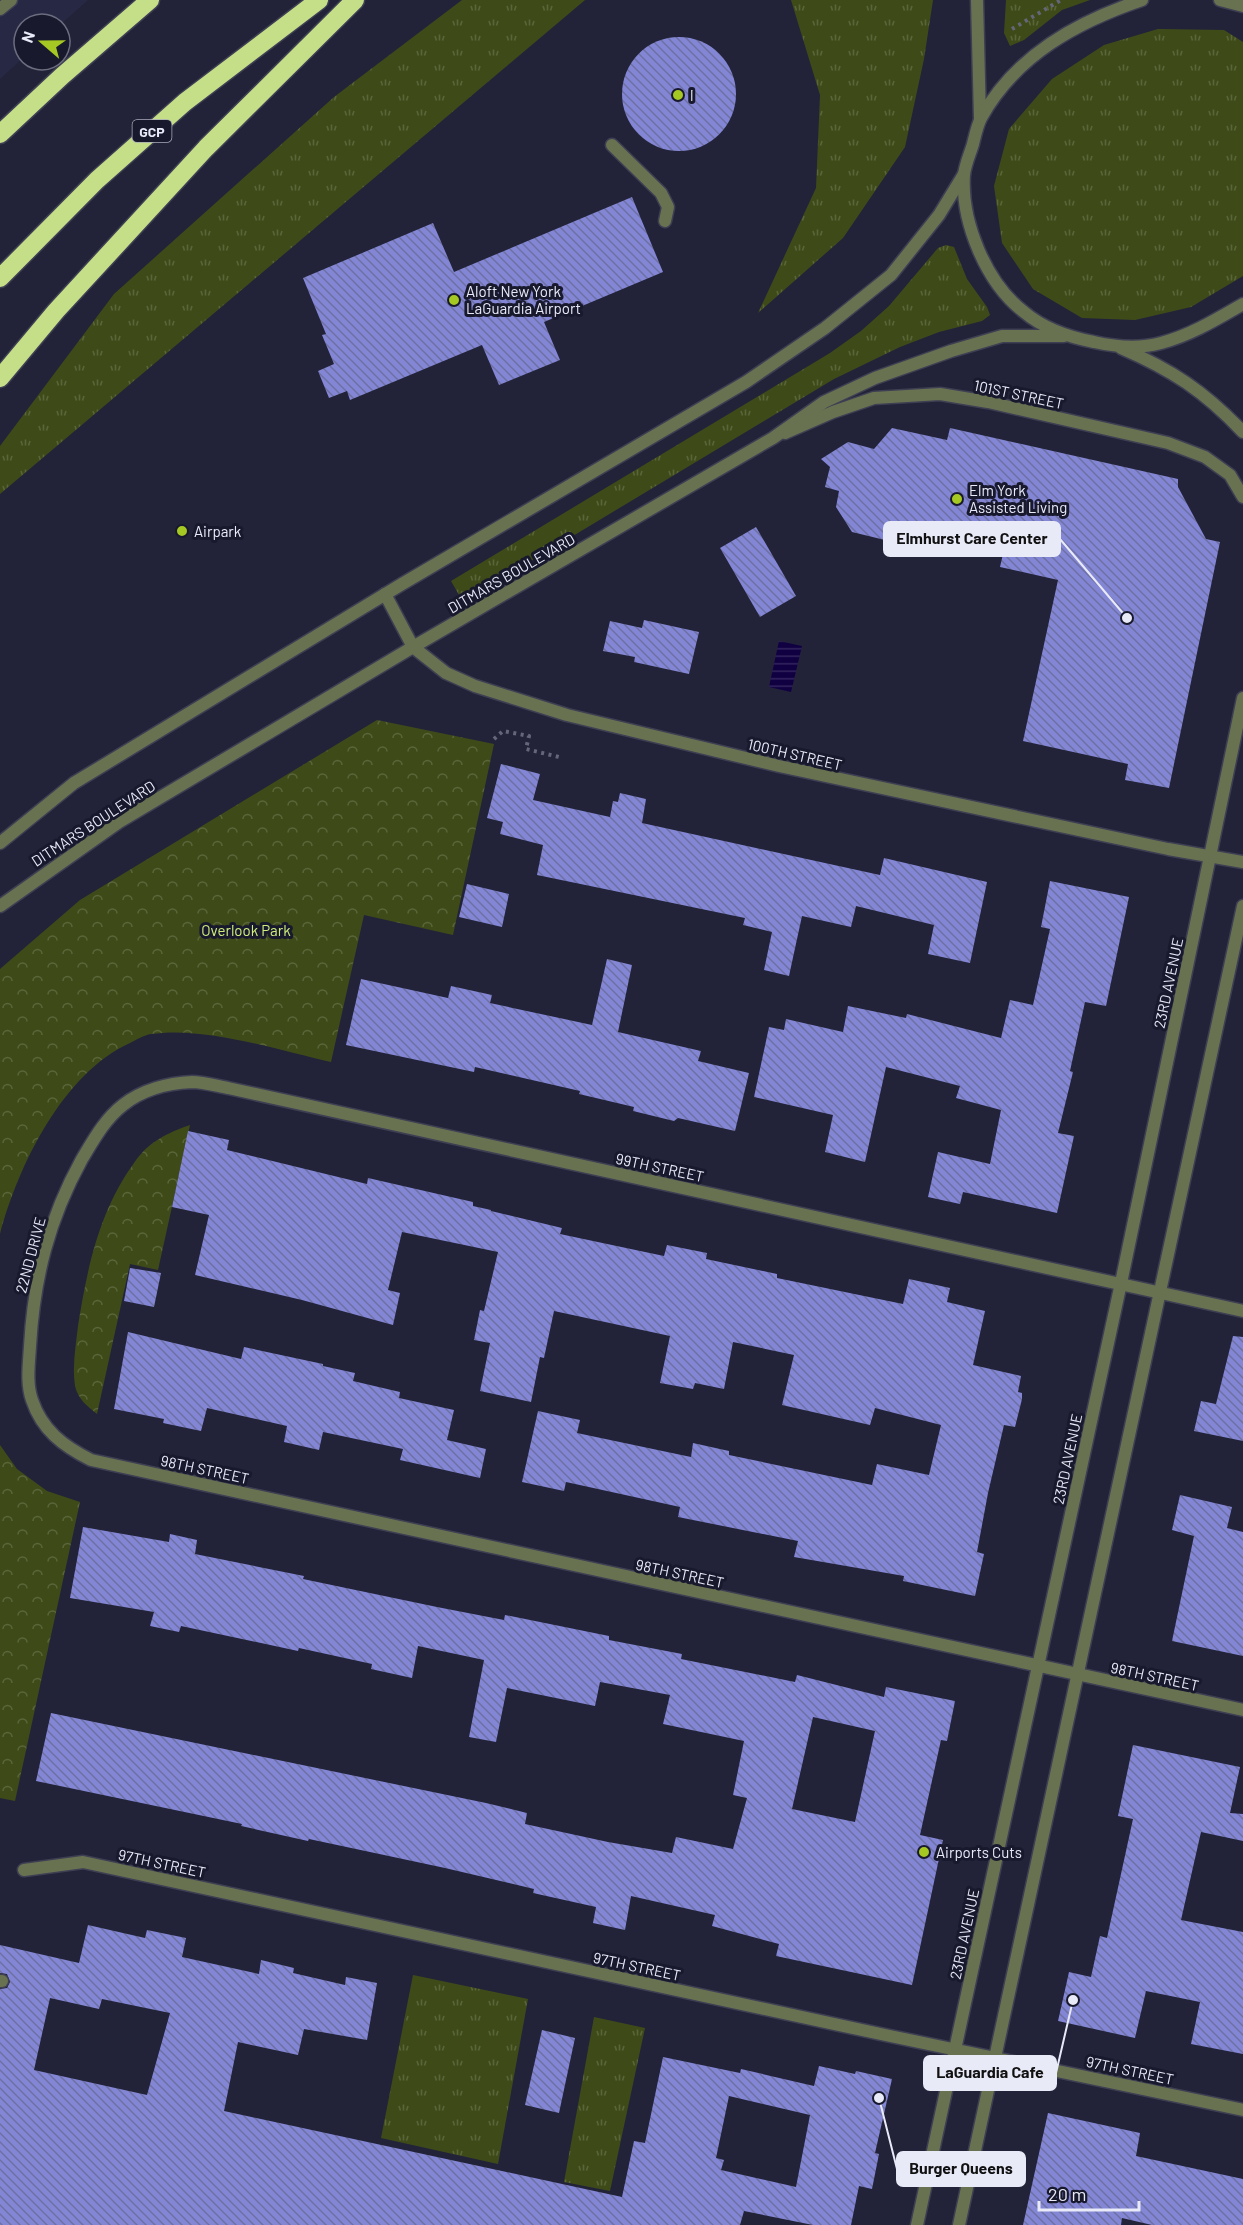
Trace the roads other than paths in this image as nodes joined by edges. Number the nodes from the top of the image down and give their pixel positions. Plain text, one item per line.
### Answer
1 (11, 0) edge
2 (150, 0) edge
3 (319, 0) edge
4 (355, 0) edge
5 (977, 0) edge
6 (1142, 0) edge
7 (1220, 0) edge
8 (1243, 6) edge
9 (0, 9) edge
10 (980, 120) junction
11 (0, 134) edge
12 (612, 145) dead end
13 (964, 174) junction
14 (665, 221) dead end
15 (0, 278) edge
16 (1243, 304) edge
17 (1064, 336) junction
18 (1121, 348) junction
19 (0, 378) edge
20 (1243, 432) edge
21 (773, 438) junction
22 (1243, 497) edge
23 (385, 594) junction
24 (413, 647) junction
25 (1243, 698) edge
26 (0, 843) edge
27 (1210, 856) junction
28 (1243, 862) edge
29 (0, 906) edge
30 (1243, 906) edge
31 (193, 1082) joint
32 (1121, 1283) junction
33 (1159, 1292) junction
34 (1243, 1311) edge
35 (111, 1464) joint
36 (1038, 1667) junction
37 (1078, 1675) junction
38 (1243, 1710) edge
39 (24, 1870) dead end
40 (954, 2049) junction
41 (994, 2057) junction
42 (1243, 2110) edge
43 (917, 2225) edge
44 (959, 2225) edge

1 - 9 street
2 - 11 highway
3 - 15 highway, GCP
4 - 19 highway
5 - 10 street
6 - 10 street
7 - 8 street
10 - 13 street
12 - 14 street
13 - 17 street
13 - 23 street
16 - 18 street
17 - 18 street
17 - 21 street, DITMARS BOULEVARD
18 - 20 street
21 - 22 street, 101ST STREET
21 - 24 street, DITMARS BOULEVARD
23 - 24 street, 100TH STREET
23 - 26 street
24 - 27 street, 100TH STREET
24 - 29 street, DITMARS BOULEVARD
25 - 27 street, 23RD AVENUE
27 - 28 street, 100TH STREET
27 - 32 street, 23RD AVENUE
30 - 33 street
31 - 32 street, 99TH STREET
31 - 35 street, 22ND DRIVE
32 - 33 street, 99TH STREET
32 - 36 street, 23RD AVENUE
33 - 34 street
33 - 37 street
35 - 36 street, 98TH STREET
36 - 37 street, 98TH STREET
36 - 40 street, 23RD AVENUE
37 - 38 street, 98TH STREET
37 - 41 street
39 - 40 street, 97TH STREET
40 - 41 street, 97TH STREET
40 - 43 street, 23RD AVENUE
41 - 42 street, 97TH STREET
41 - 44 street

